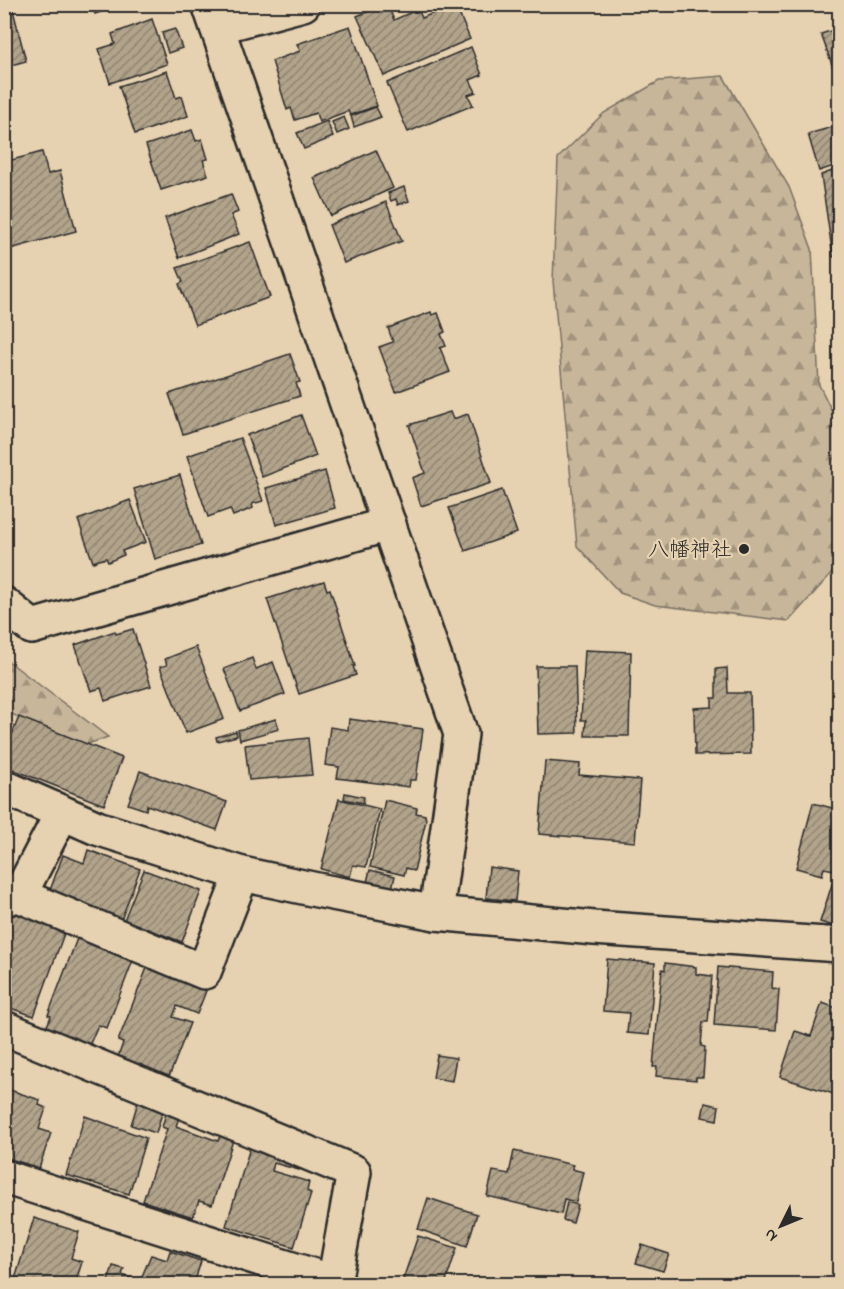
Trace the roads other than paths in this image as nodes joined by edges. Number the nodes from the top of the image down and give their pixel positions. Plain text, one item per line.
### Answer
1 (303, 4) edge
2 (213, 16) edge
3 (388, 524) junction
4 (4, 604) edge
5 (4, 787) edge
6 (62, 813) junction
7 (242, 874) junction
8 (10, 894) edge
9 (436, 913) junction
10 (840, 945) edge
11 (4, 1028) edge
12 (4, 1177) edge
13 (328, 1282) edge

1 - 2 street
2 - 3 street
3 - 4 street
3 - 9 street
5 - 6 street
6 - 7 street
6 - 8 street
7 - 8 street
7 - 9 street
9 - 10 street
11 - 13 street
12 - 13 street

